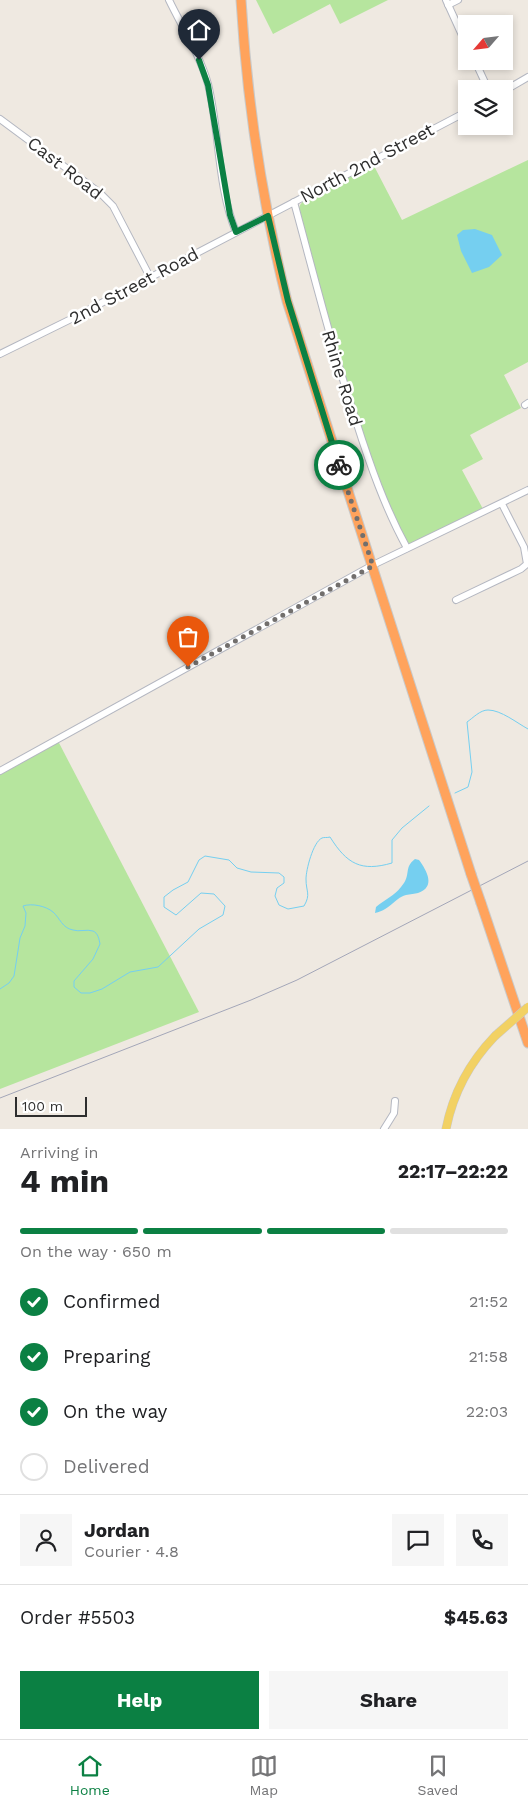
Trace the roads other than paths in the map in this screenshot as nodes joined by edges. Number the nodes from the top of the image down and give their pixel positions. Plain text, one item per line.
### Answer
1 (169, 0) edge
2 (242, 0) edge
3 (458, 0) edge
4 (447, 3) edge
5 (458, 27) edge
6 (528, 77) edge
7 (513, 86) edge
8 (458, 116) edge
9 (0, 119) edge
10 (294, 202) junction
11 (268, 216) junction
12 (236, 232) junction
13 (150, 277) junction
14 (0, 354) edge
15 (528, 490) edge
16 (502, 504) junction
17 (407, 548) junction
18 (373, 566) junction
19 (456, 600) dead end
20 (0, 770) edge
21 (528, 1007) edge
22 (528, 1043) edge
23 (462, 1082) junction
24 (395, 1101) dead end
25 (384, 1129) edge
26 (446, 1129) edge
27 (451, 1129) edge

1 - 12 street
2 - 11 highway
3 - 4 street
4 - 5 street
6 - 7 street
8 - 10 street, North 2nd Street
9 - 13 street, Cast Road
10 - 11 street, North 2nd Street
10 - 17 street, Rhine Road
11 - 12 street, 2nd Street Road
11 - 18 highway
12 - 13 street, 2nd Street Road
13 - 14 street, 2nd Street Road
15 - 16 street
16 - 17 street
16 - 19 street
17 - 18 street
18 - 20 street
18 - 22 highway, bridge
21 - 23 main road, bridge
23 - 26 main road
23 - 27 main road
24 - 25 street

